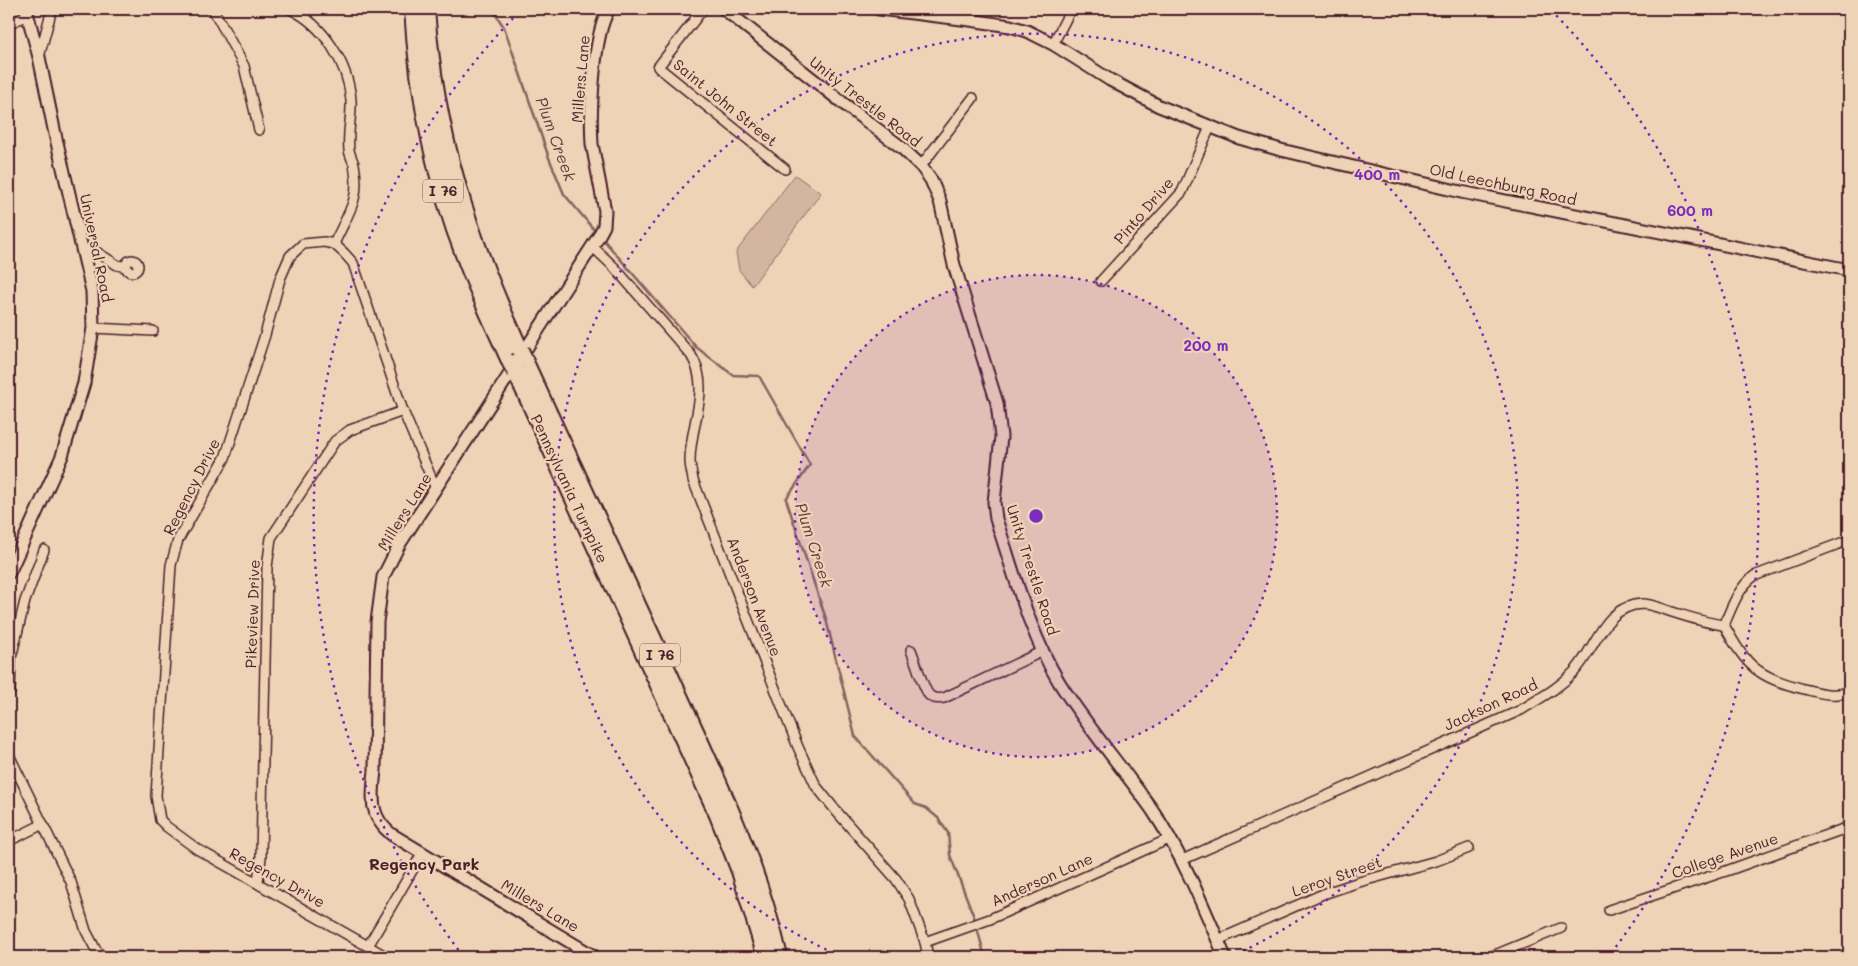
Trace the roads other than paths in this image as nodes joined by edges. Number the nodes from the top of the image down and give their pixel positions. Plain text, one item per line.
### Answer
1 (52, 9) edge
2 (212, 9) edge
3 (290, 9) edge
4 (413, 9) edge
5 (426, 9) edge
6 (609, 9) edge
7 (703, 9) edge
8 (724, 9) edge
9 (879, 9) edge
10 (1071, 9) edge
11 (27, 12) edge
12 (9, 23) edge
13 (1054, 44) junction
14 (39, 57) junction
15 (973, 98) dead end
16 (1210, 127) junction
17 (259, 130) dead end
18 (921, 166) junction
19 (785, 169) dead end
20 (597, 238) junction
21 (334, 244) junction
22 (82, 248) junction
23 (126, 267) dead end
24 (1849, 270) edge
25 (1101, 280) dead end
26 (93, 328) junction
27 (153, 331) dead end
28 (518, 362) junction
29 (403, 411) junction
30 (436, 489) junction
31 (1849, 540) edge
32 (44, 550) dead end
33 (9, 573) edge
34 (1724, 625) junction
35 (911, 650) dead end
36 (1044, 651) junction
37 (1849, 692) edge
38 (9, 694) edge
39 (9, 755) edge
40 (43, 824) junction
41 (1849, 827) edge
42 (1169, 839) junction
43 (9, 841) edge
44 (1468, 848) dead end
45 (424, 852) junction
46 (1182, 860) junction
47 (258, 882) junction
48 (1609, 910) dead end
49 (1561, 928) dead end
50 (1218, 940) junction
51 (924, 942) junction
52 (368, 946) junction
53 (102, 957) edge
54 (387, 957) edge
55 (595, 957) edge
56 (766, 957) edge
57 (779, 957) edge
58 (928, 957) edge
59 (1225, 957) edge
60 (1490, 957) edge

1 - 14 street
2 - 17 street
3 - 21 street
4 - 28 highway, Pennsylvania Turnpike / I 76
5 - 28 highway, Pennsylvania Turnpike / I 76
6 - 20 street, Millers Lane
7 - 19 street, Saint John Street
8 - 18 street, Unity Trestle Road
9 - 13 street, Old Leechburg Road
10 - 13 street
11 - 12 street
11 - 14 street, Universal Road
13 - 16 street, Old Leechburg Road
14 - 22 street, Universal Road
15 - 18 street
16 - 24 street, Old Leechburg Road
16 - 25 street, Pinto Drive
18 - 36 street, Unity Trestle Road
20 - 30 street, Millers Lane
20 - 51 street, Anderson Avenue
21 - 29 street
21 - 47 street, Regency Drive
22 - 23 street
22 - 26 street, Universal Road
26 - 27 street
26 - 33 street, Universal Road
28 - 56 highway, Pennsylvania Turnpike / I 76
28 - 57 highway, Pennsylvania Turnpike / I 76
29 - 30 street
29 - 47 street, Pikeview Drive
30 - 45 street, Millers Lane
31 - 34 street
32 - 38 street
34 - 37 street
34 - 46 street, Jackson Road
35 - 36 street
36 - 42 street, Unity Trestle Road
39 - 40 street
40 - 43 street
40 - 53 street
41 - 48 street, College Avenue
42 - 46 street, Unity Trestle Road
42 - 51 street, Anderson Lane
44 - 50 street, Leroy Street
45 - 52 street
45 - 55 street, Millers Lane
46 - 50 street, Unity Trestle Road
47 - 52 street, Regency Drive
49 - 60 street
50 - 59 street, Unity Trestle Road
51 - 58 street, Anderson Avenue
52 - 54 street, Regency Drive

